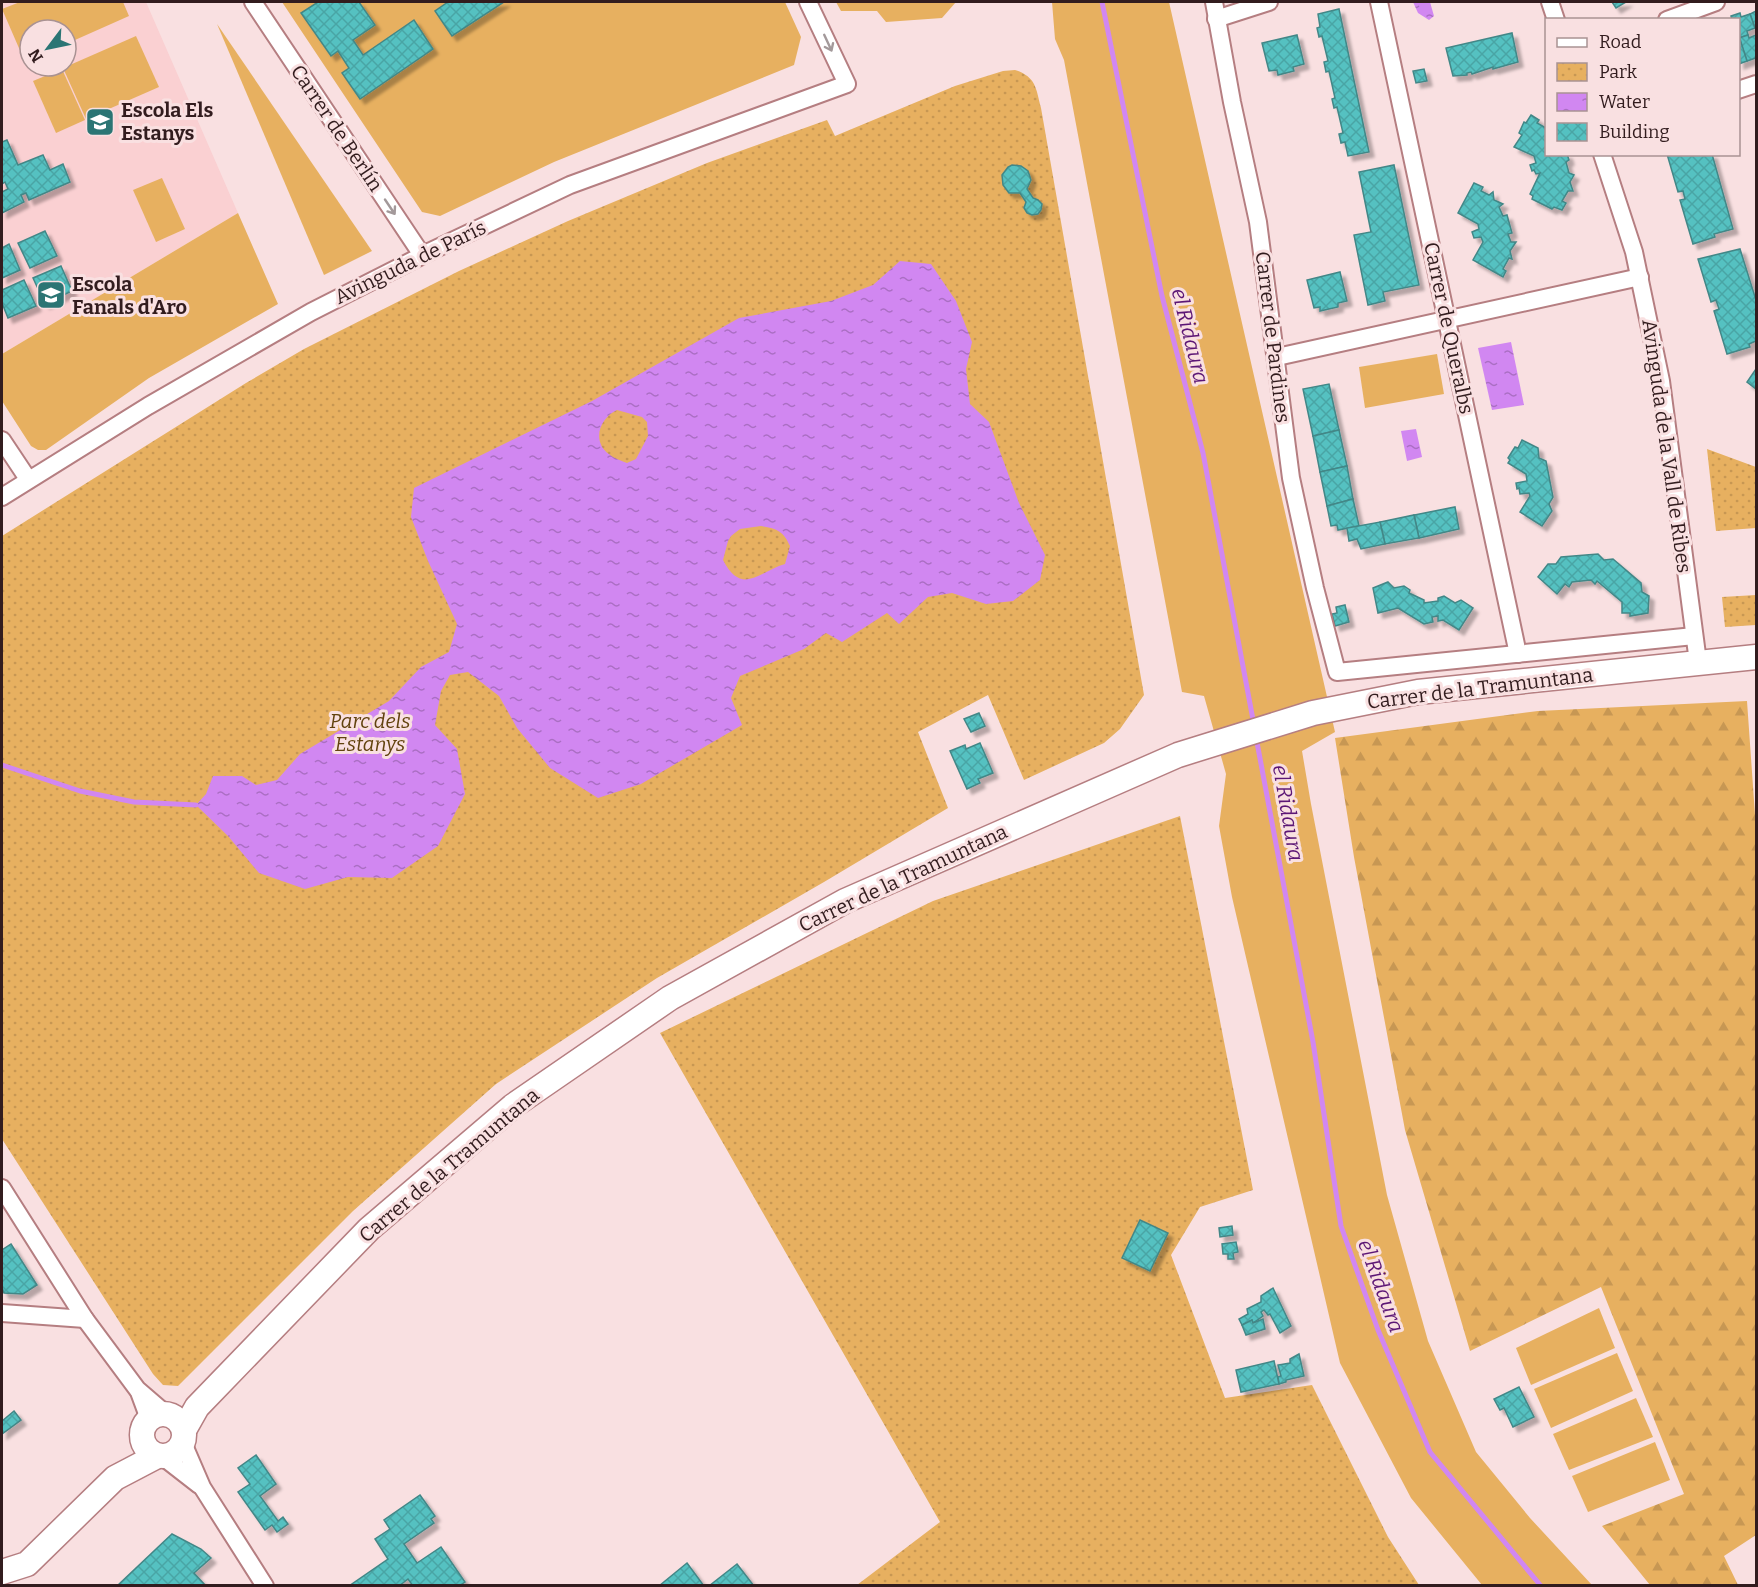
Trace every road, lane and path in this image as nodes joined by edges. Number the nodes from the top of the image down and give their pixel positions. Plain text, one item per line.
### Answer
1 (253, 2) edge
2 (808, 2) edge
3 (1214, 2) edge
4 (1269, 2) edge
5 (1379, 2) edge
6 (1550, 2) edge
7 (1716, 2) edge
8 (1555, 18) edge
9 (1672, 18) edge
10 (1216, 20) junction
11 (1756, 84) edge
12 (1740, 89) edge
13 (1603, 156) edge
14 (422, 255) junction
15 (1640, 277) junction
16 (1447, 320) junction
17 (1277, 357) junction
18 (2, 440) edge
19 (28, 479) junction
20 (2, 497) edge
21 (1694, 636) junction
22 (1518, 654) junction
23 (1756, 657) edge
24 (1698, 662) junction
25 (2, 1188) edge
26 (2, 1313) edge
27 (85, 1318) junction
28 (166, 1427) junction
29 (160, 1456) junction
30 (115, 1478) junction
31 (202, 1487) junction
32 (2, 1572) edge
33 (25, 1575) edge
34 (265, 1586) edge

1 -> 14 street, Carrer de Berlín
2 -> 14 street, Avinguda de París
3 - 10 street, Carrer de Pardines
4 - 10 street
5 - 16 street, Carrer de Queralbs
6 - 8 street
7 - 9 street
10 - 17 street, Carrer de Pardines
11 - 12 street
13 - 15 street, Avinguda de la Vall de Ribes
14 - 19 street, Avinguda de París
15 - 16 street
15 - 21 street, Avinguda de la Vall de Ribes
16 - 17 street
16 - 22 street, Carrer de Queralbs
17 - 22 street, Carrer de Pardines
18 - 19 street
19 - 20 street, Avinguda de París
21 - 22 street
21 - 24 street, Avinguda de la Vall de Ribes
23 - 24 main road, Carrer de la Tramuntana
24 - 28 main road, Carrer de la Tramuntana
25 - 27 street
26 - 27 street
27 - 28 street
28 - 29 main road, Carrer de la Tramuntana
28 - 30 main road
28 - 31 street
29 - 30 main road, Carrer de la Tramuntana
29 - 31 street
30 - 33 main road, Carrer de la Tramuntana
31 - 34 street
32 - 33 main road

